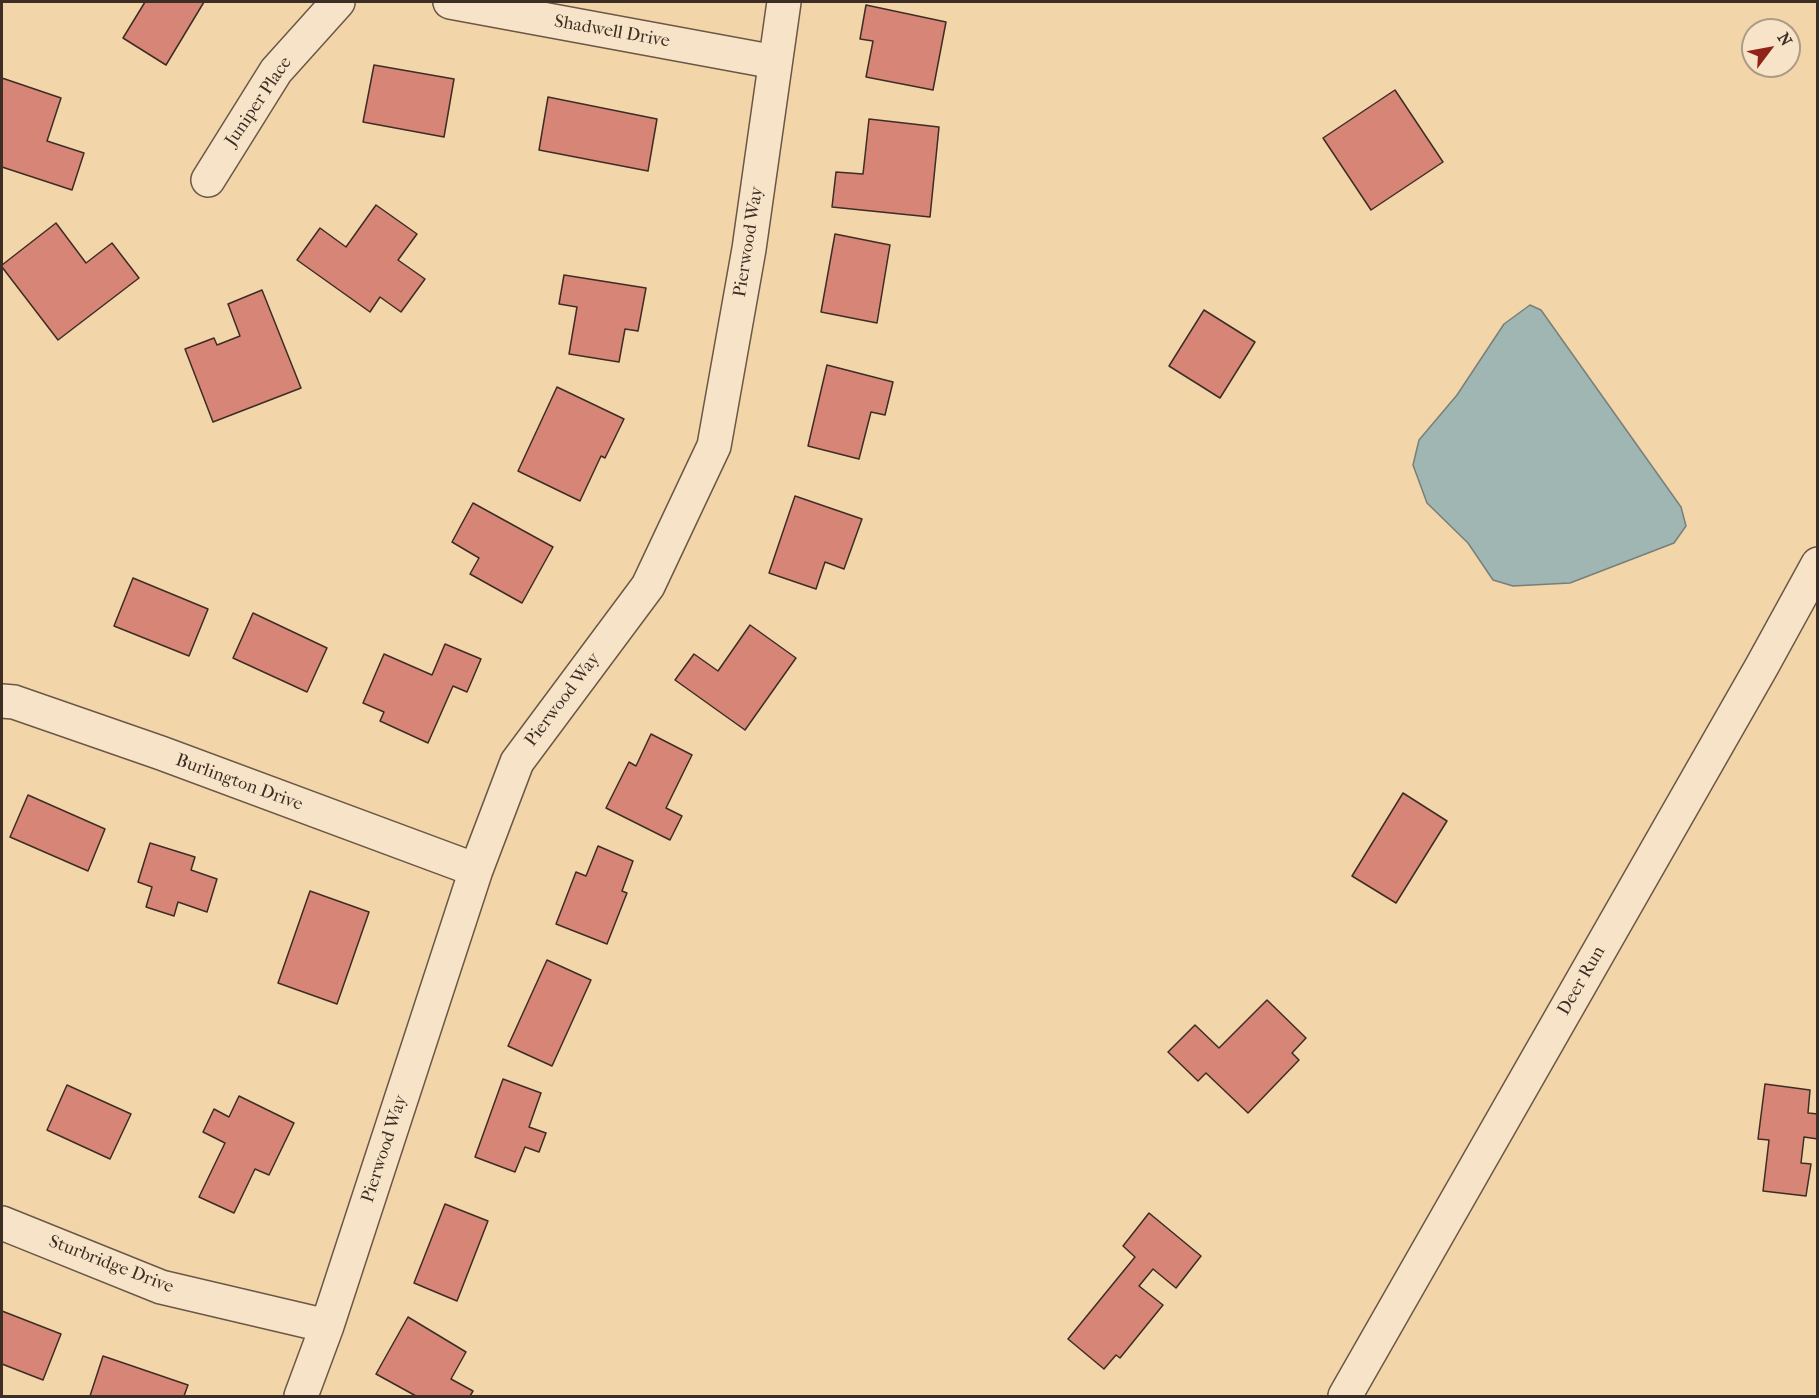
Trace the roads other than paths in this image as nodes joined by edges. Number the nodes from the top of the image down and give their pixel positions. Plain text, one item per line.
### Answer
1 (338, 2) edge
2 (450, 2) edge
3 (784, 2) edge
4 (775, 62) junction
5 (208, 180) dead end
6 (1818, 564) edge
7 (2, 701) edge
8 (476, 870) junction
9 (2, 1223) edge
10 (327, 1326) junction
11 (301, 1396) edge
12 (1345, 1396) edge

1 - 5 street, Juniper Place
2 - 4 street, Shadwell Drive
3 - 4 street, Pierwood Way
4 - 8 street, Pierwood Way
6 - 12 street, Deer Run
7 - 8 street, Burlington Drive
8 - 10 street, Pierwood Way
9 - 10 street, Sturbridge Drive
10 - 11 street, Pierwood Way

